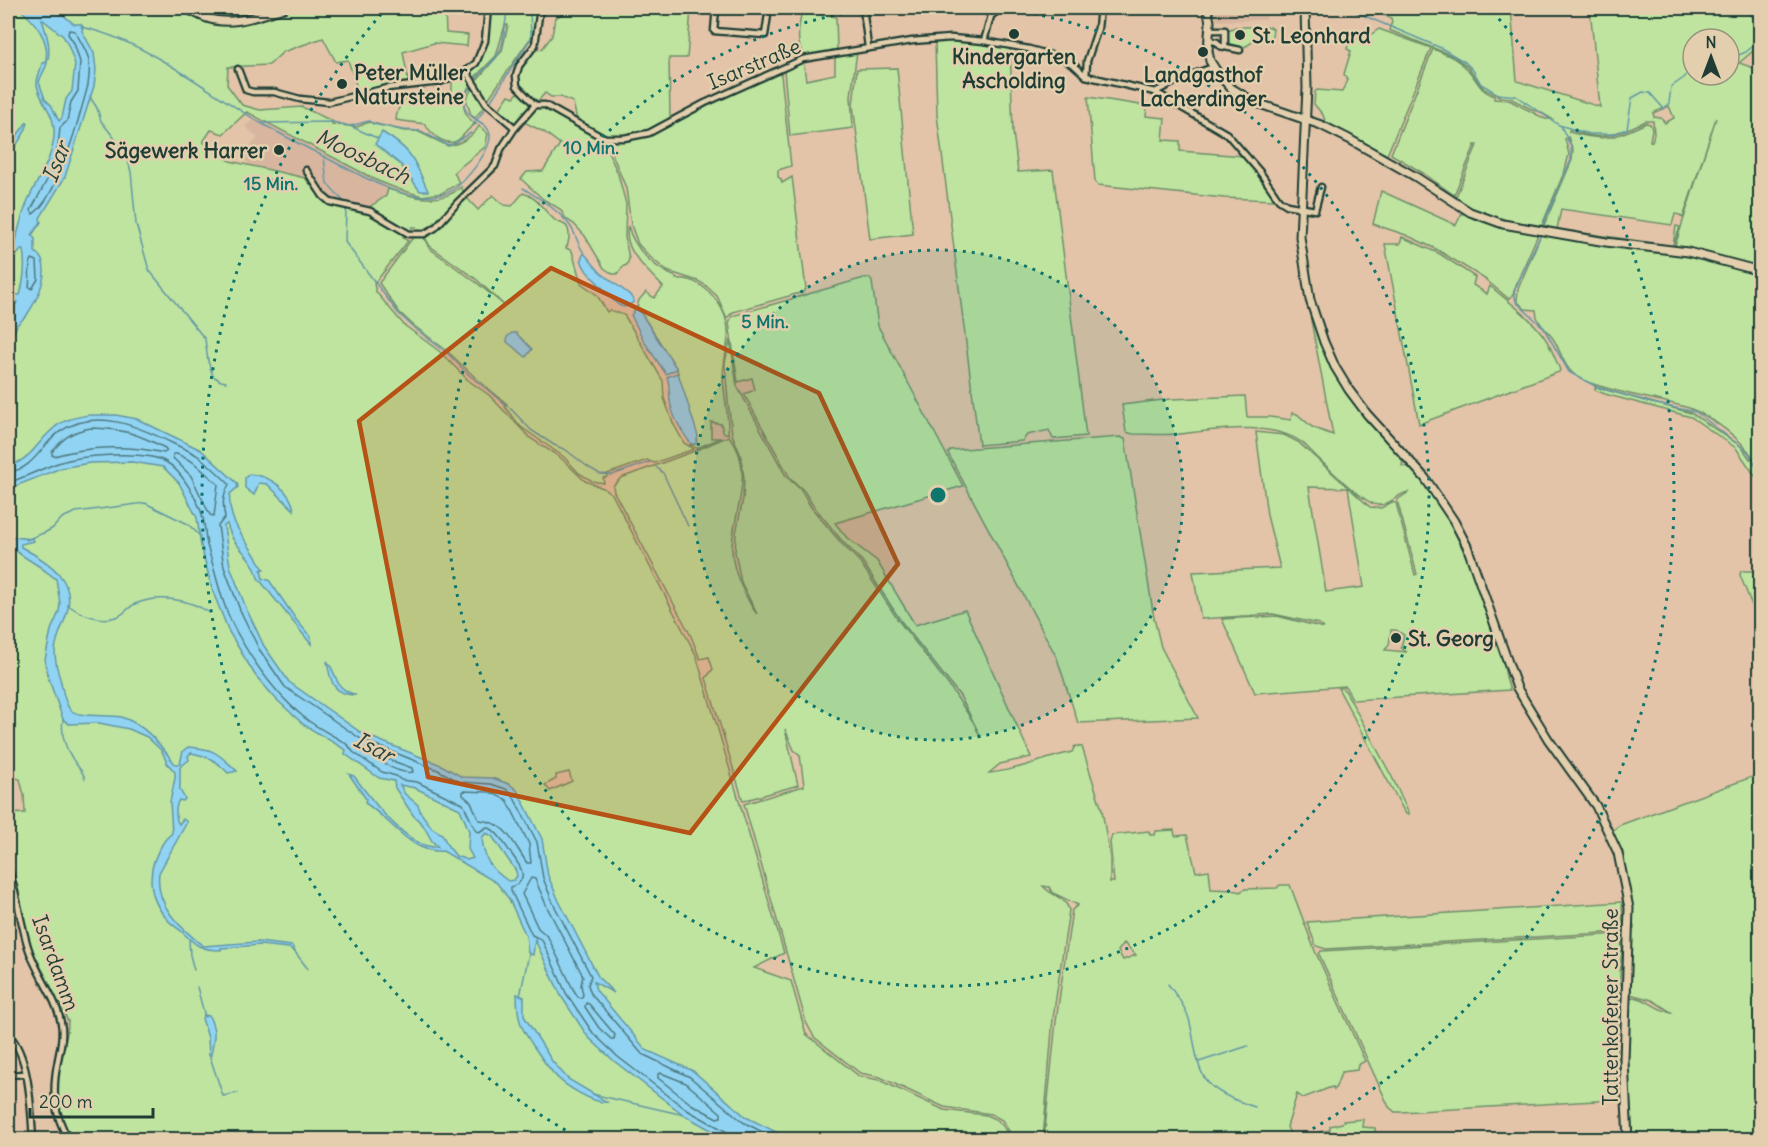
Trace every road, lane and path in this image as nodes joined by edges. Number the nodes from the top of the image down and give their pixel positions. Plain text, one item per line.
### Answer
1 (185, 8) edge
2 (284, 8) edge
3 (488, 8) edge
4 (540, 8) edge
5 (716, 8) edge
6 (769, 8) edge
7 (863, 8) edge
8 (1100, 8) edge
9 (1207, 8) edge
10 (1305, 8) edge
11 (991, 15) dead end
12 (1210, 30) junction
13 (1209, 40) junction
14 (984, 41) junction
15 (1225, 46) junction
16 (867, 47) junction
17 (1240, 50) dead end
18 (1087, 60) junction
19 (1076, 66) junction
20 (1213, 66) junction
21 (238, 69) dead end
22 (466, 71) junction
23 (1086, 76) junction
24 (1155, 93) junction
25 (535, 105) junction
26 (1306, 120) junction
27 (515, 128) junction
28 (306, 170) dead end
29 (1321, 187) dead end
30 (1301, 207) junction
31 (1761, 271) edge
32 (8, 867) edge
33 (8, 1002) edge
34 (8, 1035) edge
35 (25, 1074) junction
36 (8, 1075) edge
37 (33, 1140) edge
38 (69, 1140) edge
39 (1628, 1140) edge

1 - 2 main road
3 - 22 street
4 - 25 street
5 - 6 street
7 - 16 street
8 - 18 street
9 - 12 main road
10 - 26 main road, Tattenkofener Straße
11 - 14 street
12 - 13 main road
12 - 15 street
13 - 15 street
13 - 20 main road
14 - 16 street, Isarstraße
14 - 19 street, Isarstraße
15 - 17 street
16 - 25 street, Isarstraße
18 - 19 street
18 - 23 street
19 - 23 street, Isarstraße
20 - 24 street
20 - 26 main road
21 - 22 street
22 - 27 street
23 - 24 street
24 - 30 street
25 - 27 street
26 - 30 main road, Tattenkofener Straße
26 - 31 main road
27 - 28 street
29 - 30 street
30 - 39 main road, Tattenkofener Straße
32 - 38 street, Isardamm
33 - 34 street
34 - 35 street
35 - 36 street
35 - 37 street

